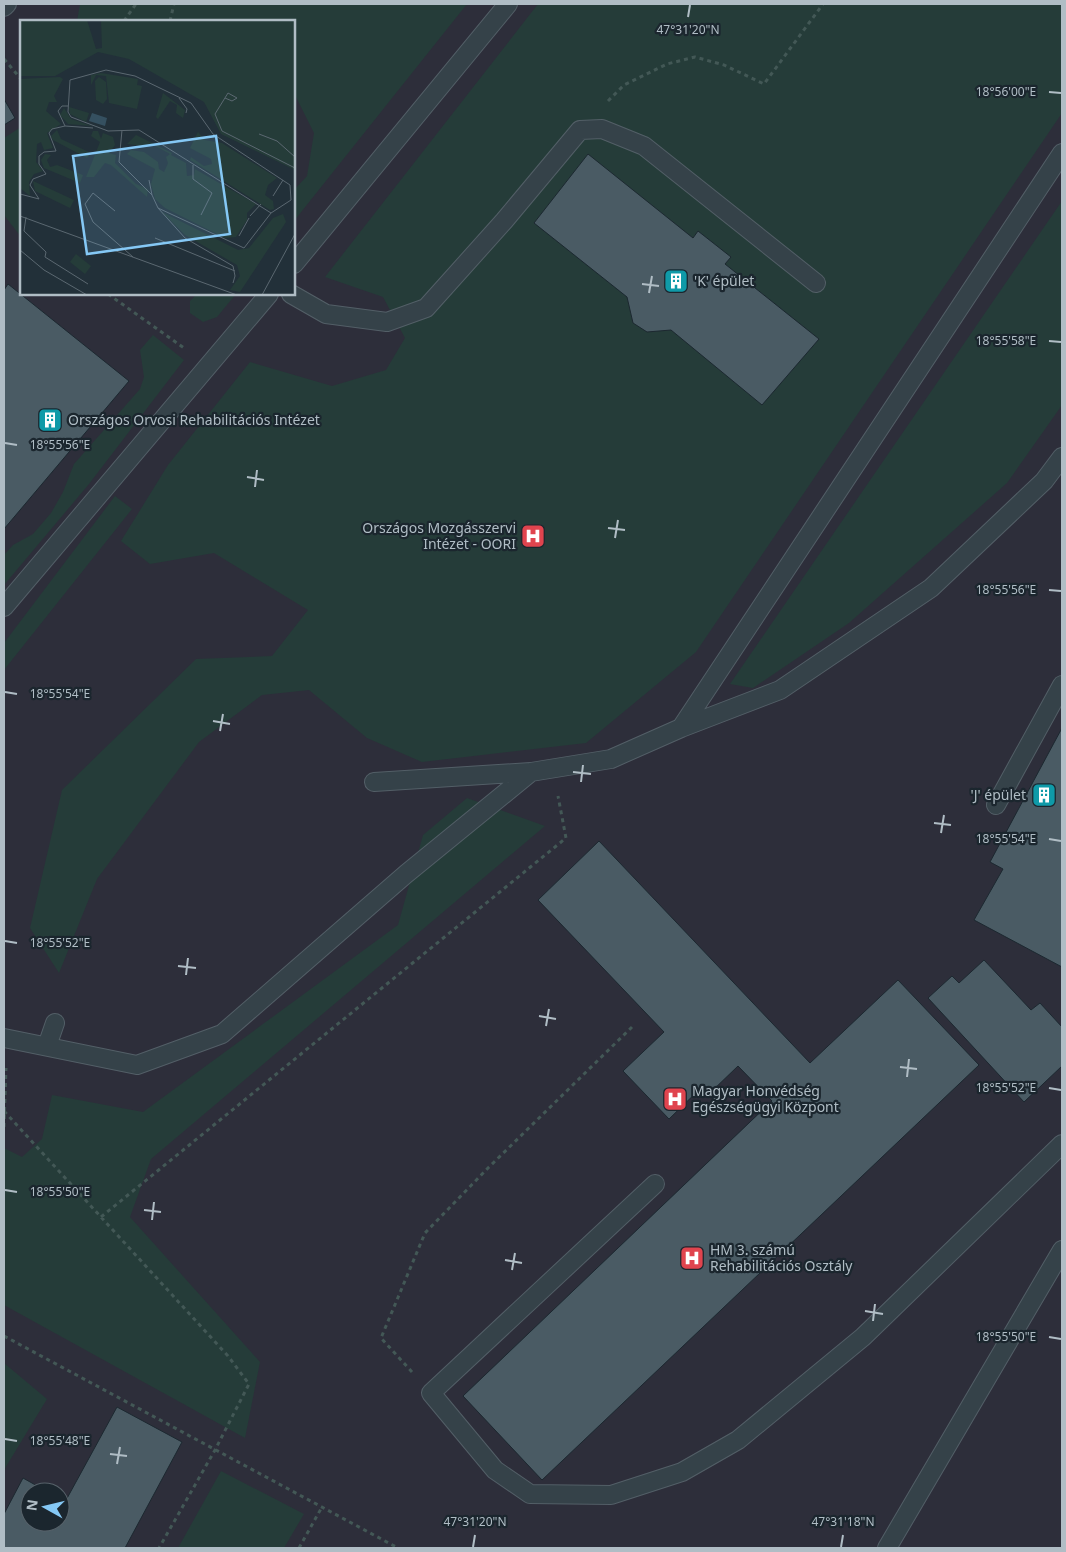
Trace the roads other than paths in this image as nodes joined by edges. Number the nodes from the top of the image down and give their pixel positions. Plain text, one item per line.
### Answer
1 (7, 4) edge
2 (508, 4) edge
3 (4, 7) edge
4 (1062, 153) edge
5 (295, 263) edge
6 (816, 283) dead end
7 (268, 295) edge
8 (293, 295) edge
9 (1062, 457) edge
10 (4, 607) edge
11 (1062, 685) edge
12 (681, 728) junction
13 (531, 772) junction
14 (374, 782) dead end
15 (996, 805) dead end
16 (55, 1023) dead end
17 (6, 1038) edge
18 (48, 1046) junction
19 (1062, 1144) edge
20 (656, 1184) dead end
21 (1062, 1250) edge
22 (887, 1548) edge

1 - 3 lane
2 - 5 lane
4 - 12 lane
6 - 8 lane
7 - 10 lane
9 - 12 lane
11 - 15 lane
12 - 13 lane
13 - 14 lane
13 - 18 lane
16 - 18 lane
17 - 18 lane
19 - 20 lane
21 - 22 lane

